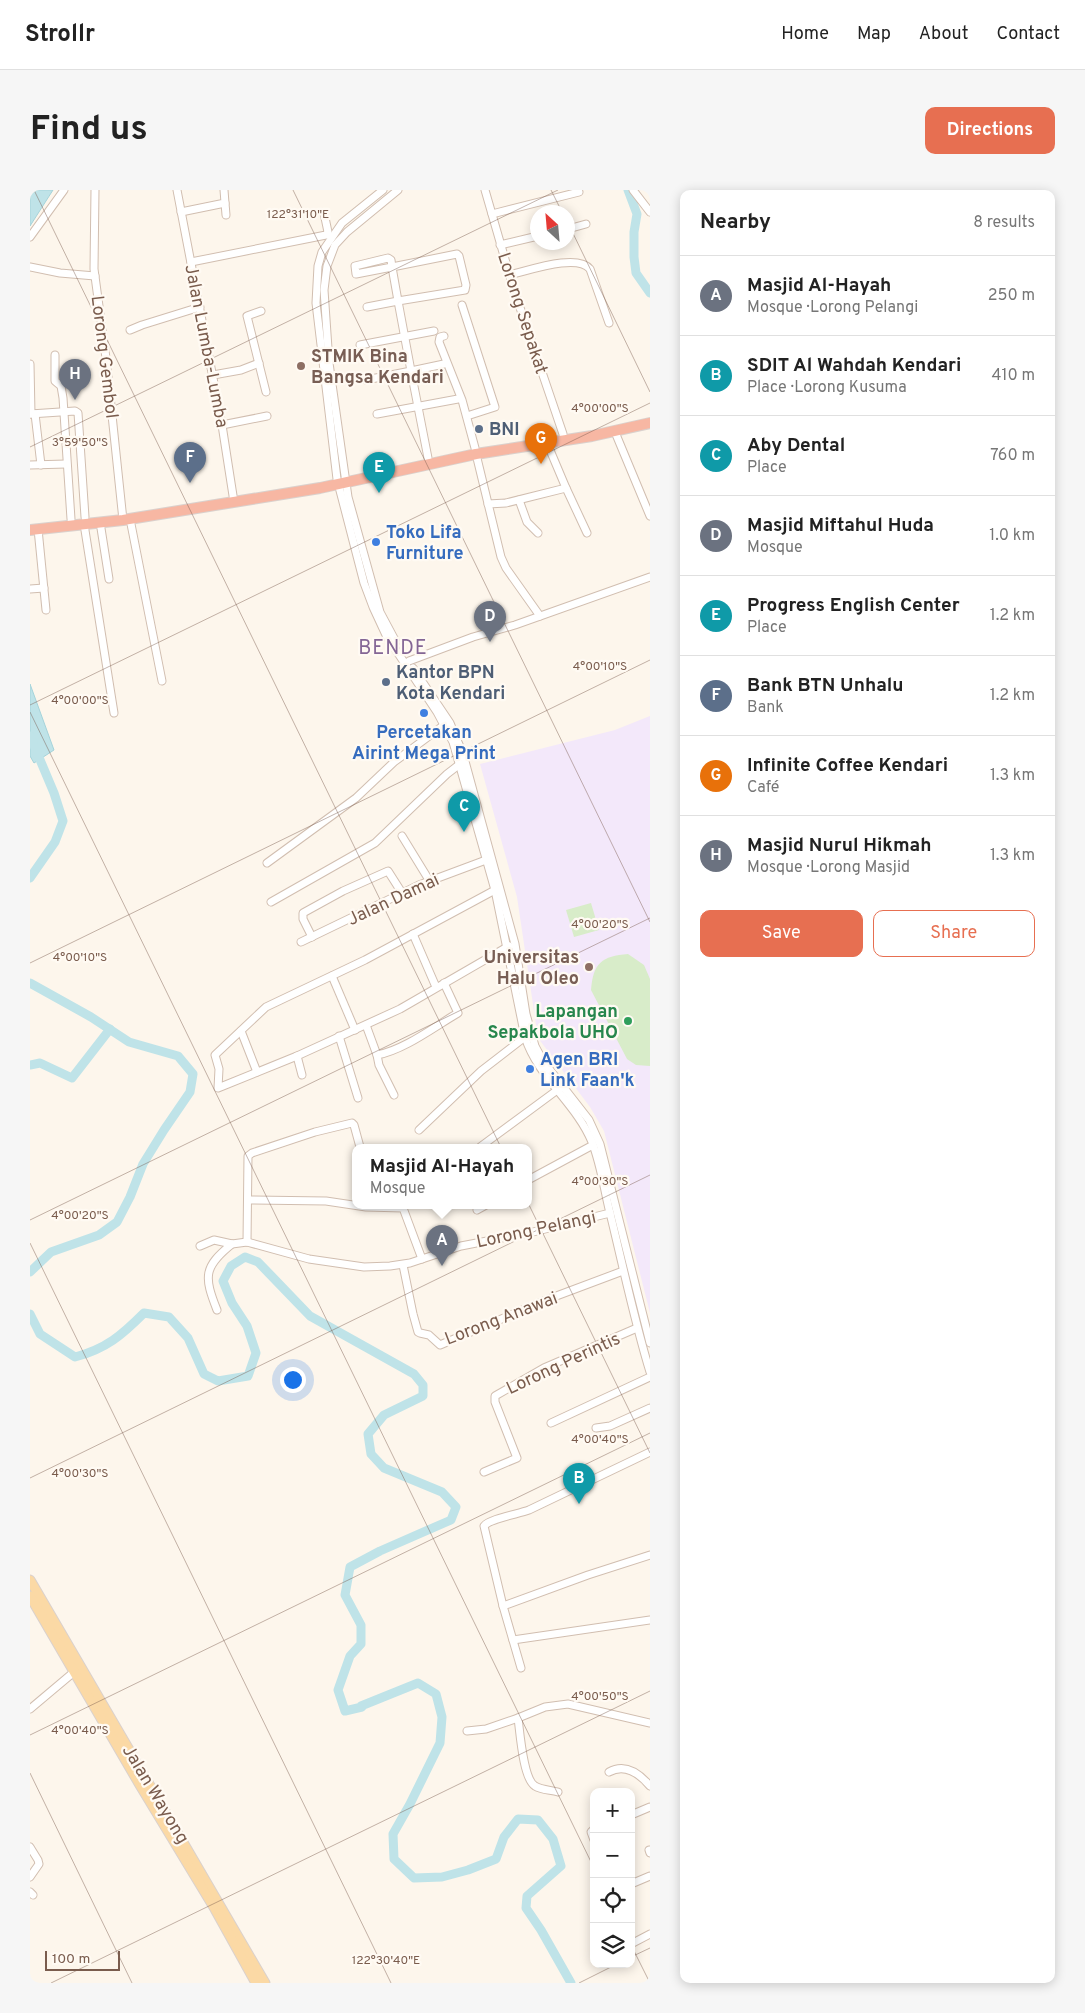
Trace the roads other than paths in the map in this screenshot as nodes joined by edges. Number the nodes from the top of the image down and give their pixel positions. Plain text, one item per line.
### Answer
1 (64, 190) edge
2 (95, 190) edge
3 (177, 190) edge
4 (224, 190) edge
5 (383, 190) edge
6 (398, 190) edge
7 (485, 190) edge
8 (633, 190) edge
9 (579, 192) dead end
10 (225, 203) junction
11 (181, 212) junction
12 (324, 212) dead end
13 (650, 212) edge
14 (492, 214) junction
15 (226, 215) dead end
16 (586, 224) dead end
17 (575, 226) edge
18 (30, 237) edge
19 (530, 238) edge
20 (500, 245) junction
21 (191, 262) junction
22 (30, 267) edge
23 (392, 267) junction
24 (509, 275) junction
25 (95, 276) junction
26 (398, 301) junction
27 (462, 305) dead end
28 (200, 307) junction
29 (367, 307) dead end
30 (261, 311) dead end
31 (609, 322) dead end
32 (130, 330) dead end
33 (434, 331) dead end
34 (404, 336) junction
35 (444, 336) dead end
36 (360, 344) dead end
37 (55, 355) dead end
38 (259, 363) junction
39 (30, 364) edge
40 (444, 364) dead end
41 (411, 371) junction
42 (213, 376) junction
43 (366, 380) dead end
44 (266, 392) dead end
45 (458, 399) dead end
46 (418, 406) junction
47 (64, 412) junction
48 (32, 414) edge
49 (377, 414) dead end
50 (267, 416) dead end
51 (467, 416) junction
52 (650, 416) edge
53 (650, 423) edge
54 (222, 425) junction
55 (615, 432) junction
56 (592, 433) junction
57 (563, 434) junction
58 (547, 443) junction
59 (470, 452) junction
60 (428, 458) junction
61 (66, 464) junction
62 (30, 465) edge
63 (41, 465) junction
64 (341, 481) junction
65 (566, 488) junction
66 (233, 499) junction
67 (520, 500) junction
68 (488, 504) junction
69 (650, 516) edge
70 (125, 517) junction
71 (70, 519) junction
72 (85, 521) junction
73 (100, 522) junction
74 (33, 528) edge
75 (538, 533) dead end
76 (587, 534) dead end
77 (650, 577) edge
78 (109, 579) dead end
79 (44, 588) junction
80 (30, 589) edge
81 (372, 594) junction
82 (46, 610) dead end
83 (540, 616) junction
84 (408, 661) junction
85 (162, 681) dead end
86 (114, 713) dead end
87 (444, 725) junction
88 (460, 764) junction
89 (471, 793) junction
90 (402, 836) dead end
91 (486, 860) junction
92 (267, 863) dead end
93 (429, 880) junction
94 (495, 890) junction
95 (402, 893) junction
96 (270, 902) dead end
97 (413, 934) junction
98 (312, 937) junction
99 (301, 942) dead end
100 (514, 942) junction
101 (507, 946) junction
102 (332, 976) junction
103 (444, 983) junction
104 (436, 988) junction
105 (366, 1025) junction
106 (355, 1030) junction
107 (241, 1032) junction
108 (339, 1036) junction
109 (525, 1037) junction
110 (377, 1055) junction
111 (297, 1056) junction
112 (257, 1072) junction
113 (302, 1074) dead end
114 (560, 1087) junction
115 (394, 1095) dead end
116 (358, 1098) dead end
117 (419, 1130) dead end
118 (359, 1144) edge
119 (484, 1144) edge
120 (593, 1145) junction
121 (532, 1178) edge
122 (611, 1198) junction
123 (249, 1200) junction
124 (352, 1204) edge
125 (403, 1209) edge
126 (610, 1213) junction
127 (247, 1242) junction
128 (232, 1244) junction
129 (200, 1246) dead end
130 (422, 1259) junction
131 (403, 1265) junction
132 (623, 1271) junction
133 (641, 1307) junction
134 (633, 1309) junction
135 (218, 1310) dead end
136 (637, 1328) junction
137 (650, 1343) edge
138 (650, 1372) edge
139 (650, 1377) edge
140 (650, 1408) edge
141 (551, 1423) dead end
142 (596, 1428) dead end
143 (650, 1452) edge
144 (484, 1472) dead end
145 (650, 1555) edge
146 (30, 1580) edge
147 (30, 1596) edge
148 (503, 1606) junction
149 (650, 1620) edge
150 (513, 1640) junction
151 (521, 1668) dead end
152 (74, 1672) junction
153 (30, 1709) edge
154 (518, 1718) junction
155 (650, 1723) edge
156 (466, 1731) dead end
157 (609, 1772) dead end
158 (650, 1786) edge
159 (558, 1792) dead end
160 (650, 1807) edge
161 (635, 1813) edge
162 (30, 1847) edge
163 (650, 1876) edge
164 (30, 1877) edge
165 (635, 1881) edge
166 (650, 1934) edge
167 (635, 1942) edge
168 (256, 1983) edge
169 (265, 1983) edge

1 - 18 street
2 - 25 street, Lorong Gembol
3 - 11 street, Jalan Lumba-Lumba
4 - 10 street
5 - 64 street
6 - 64 street
7 - 14 street, Lorong Sepakat
8 - 13 street
9 - 14 street
10 - 11 street
10 - 15 street
11 - 21 street, Jalan Lumba-Lumba
12 - 21 street
14 - 20 street, Lorong Sepakat
16 - 17 street
19 - 20 street
20 - 24 street, Lorong Sepakat
21 - 28 street, Jalan Lumba-Lumba
22 - 25 street
23 - 23 street
23 - 26 street
23 - 26 street
24 - 31 street
24 - 57 street, Lorong Sepakat
25 - 70 street, Lorong Gembol
26 - 29 street
26 - 34 street
27 - 51 street
28 - 32 street
28 - 42 street, Jalan Lumba-Lumba
30 - 38 street
33 - 34 street
34 - 36 street
34 - 41 street
35 - 51 street
37 - 47 street
38 - 42 street
38 - 44 street
39 - 48 street
40 - 41 street
41 - 43 street
41 - 46 street
42 - 54 street, Jalan Lumba-Lumba
45 - 46 street
46 - 49 street
46 - 60 street
47 - 48 street
47 - 61 street
47 - 72 street
48 - 63 street
50 - 54 street
51 - 59 street
52 - 56 highway
53 - 55 highway
54 - 66 street, Jalan Lumba-Lumba
55 - 56 highway
55 - 69 street
56 - 57 highway
56 - 58 highway
57 - 59 highway
58 - 59 highway
58 - 65 street
59 - 60 highway
59 - 64 highway
59 - 68 street
60 - 64 highway
61 - 63 street
61 - 71 street
62 - 63 street
64 - 66 highway
64 - 81 street
65 - 67 street
65 - 76 street
66 - 70 highway
67 - 68 street
67 - 75 street
68 - 83 street
70 - 72 highway
70 - 73 highway
70 - 85 street, Lorong Gembol
71 - 72 highway
71 - 74 highway
72 - 73 highway
72 - 74 highway
72 - 86 street
73 - 78 street
74 - 79 street
77 - 83 street
79 - 80 street
79 - 82 street
81 - 84 street
81 - 87 street
83 - 84 street
84 - 89 street
87 - 88 street
87 - 92 street
88 - 89 street
88 - 96 street
89 - 91 street
89 - 100 street
90 - 93 street
91 - 93 street, Jalan Damai
91 - 94 street
93 - 95 street, Jalan Damai
94 - 97 street
94 - 101 street
95 - 98 street, Jalan Damai
95 - 98 street
97 - 102 street
97 - 104 street
98 - 99 street, Jalan Damai
100 - 101 street
100 - 114 street
101 - 103 street
101 - 109 street
102 - 106 street
102 - 107 street
103 - 104 street
103 - 110 street
104 - 105 street
105 - 106 street
105 - 110 street
106 - 108 street
107 - 112 street
107 - 112 street
108 - 111 street
108 - 116 street
109 - 114 street
109 - 117 street
110 - 115 street
111 - 112 street
111 - 113 street
114 - 119 street
114 - 120 street
114 - 122 street
118 - 123 street
120 - 121 street
120 - 122 street
122 - 126 street
122 - 133 street
123 - 124 street
123 - 127 street
125 - 130 street
126 - 130 street, Lorong Pelangi
126 - 132 street
127 - 128 street, Lorong Pelangi
127 - 131 street, Lorong Pelangi
128 - 129 street, Lorong Pelangi
128 - 135 street
130 - 131 street, Lorong Pelangi
131 - 132 street, Lorong Anawai
132 - 134 street
133 - 134 street
133 - 137 street
134 - 136 street
136 - 138 street
136 - 144 street, Lorong Perintis
139 - 141 street
140 - 142 street
143 - 148 street
145 - 148 street
146 - 169 main road, Jalan Wayong
147 - 152 main road, Jalan Wayong
148 - 150 street
149 - 150 street
150 - 151 street
152 - 153 street
152 - 168 main road, Jalan Wayong
154 - 155 street
154 - 156 street
154 - 159 street
157 - 158 street
160 - 161 street
162 - 164 street
163 - 165 street
166 - 167 street

